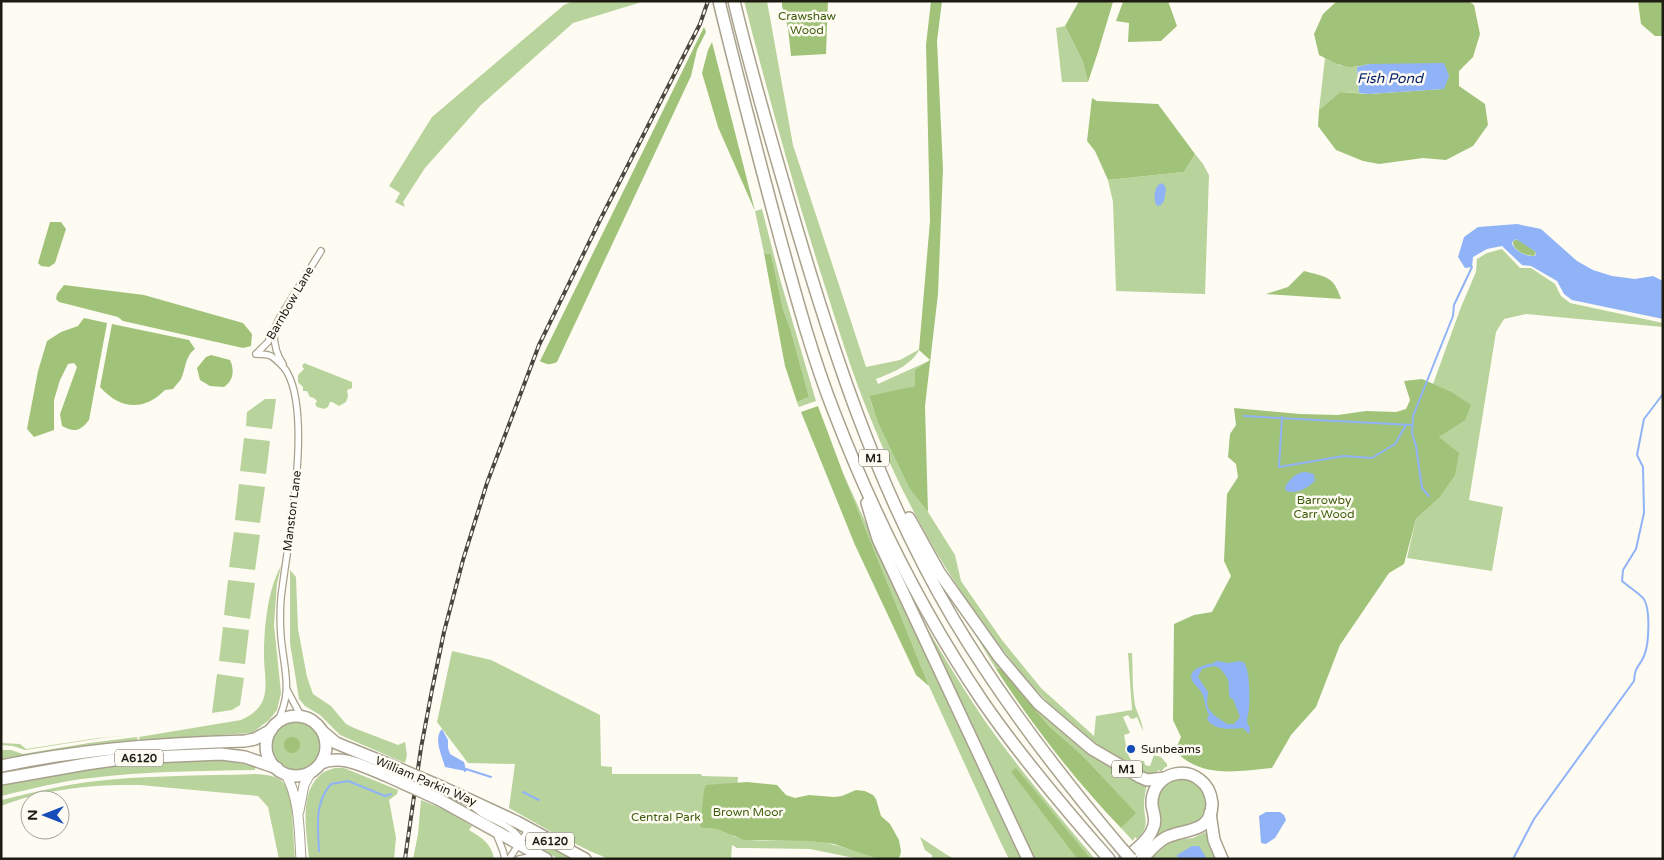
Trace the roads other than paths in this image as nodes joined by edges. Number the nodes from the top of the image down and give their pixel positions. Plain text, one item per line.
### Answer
1 (719, 1) edge
2 (734, 1) edge
3 (321, 251) dead end
4 (275, 328) junction
5 (286, 370) junction
6 (867, 443) junction
7 (850, 452) junction
8 (287, 690) junction
9 (301, 716) junction
10 (273, 727) junction
11 (323, 732) junction
12 (320, 763) junction
13 (1, 766) edge
14 (387, 769) junction
15 (281, 771) junction
16 (311, 772) junction
17 (1165, 778) junction
18 (1, 779) edge
19 (442, 794) junction
20 (466, 797) junction
21 (1210, 812) junction
22 (298, 814) junction
23 (529, 829) junction
24 (494, 830) junction
25 (520, 842) junction
26 (1124, 854) edge
27 (544, 858) edge
28 (301, 859) edge
29 (504, 859) edge
30 (509, 859) edge
31 (519, 859) edge
32 (585, 859) edge
33 (1028, 859) edge
34 (1109, 859) edge
35 (1131, 859) edge
36 (1142, 859) edge
37 (1222, 859) edge

1 - 7 highway, M1
2 - 6 highway, M1
3 - 4 street, Barnbow Lane
4 - 5 street, Manston Lane
4 - 5 street, Barnbow Lane
5 - 8 street, Manston Lane
6 - 17 highway, M1
6 - 26 highway, M1
7 - 33 highway, M1
7 - 34 highway, M1
8 - 9 street, Manston Lane
8 - 10 street, Manston Lane
9 - 10 highway
9 - 11 highway
10 - 13 highway, A6120
10 - 15 highway
11 - 12 highway
11 - 14 highway, William Parkin Way / A6120
12 - 14 highway, William Parkin Way / A6120
12 - 16 highway
14 - 19 highway, William Parkin Way / A6120, bridge
15 - 16 highway
15 - 18 highway, A6120
15 - 22 street
16 - 22 street
17 - 21 highway
17 - 26 highway
19 - 20 highway, William Parkin Way / A6120
19 - 24 highway, William Parkin Way / A6120
20 - 23 highway, William Parkin Way / A6120
20 - 25 street
21 - 36 highway
21 - 37 highway
22 - 28 street
23 - 25 street
23 - 32 highway, William Parkin Way / A6120
24 - 25 highway, William Parkin Way / A6120
24 - 29 street
25 - 27 highway, William Parkin Way / A6120
25 - 30 street
26 - 35 highway, M1, bridge
27 - 31 street

